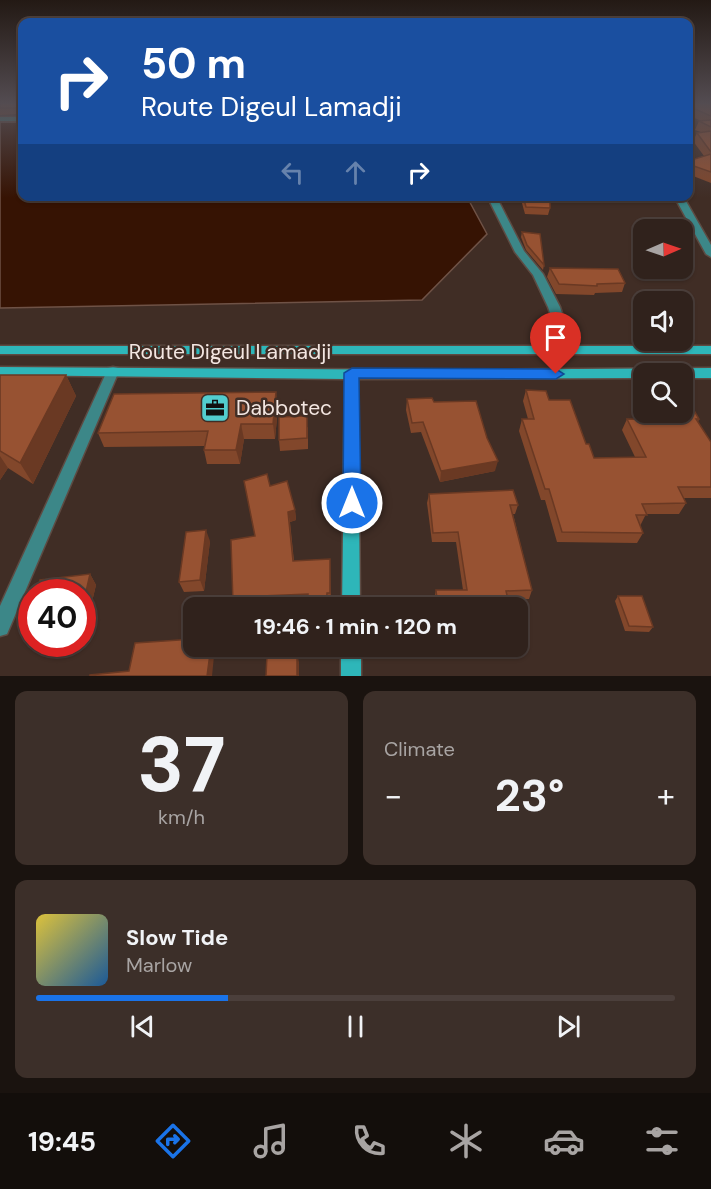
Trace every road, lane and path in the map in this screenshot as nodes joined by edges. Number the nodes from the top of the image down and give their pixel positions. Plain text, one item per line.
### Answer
1 (493, 201) edge
2 (682, 201) edge
3 (706, 236) edge
4 (711, 254) edge
5 (0, 350) edge
6 (568, 350) junction
7 (711, 350) edge
8 (0, 371) edge
9 (113, 371) junction
10 (352, 373) junction
11 (711, 373) edge
12 (351, 597) edge
13 (0, 627) edge
14 (351, 657) edge
15 (351, 676) edge

1 - 6 street
2 - 3 street
3 - 4 street
5 - 6 main road
6 - 7 main road
8 - 9 main road, Route Digeul Lamadji
9 - 10 main road, Route Digeul Lamadji
9 - 13 street
10 - 11 main road, Route Digeul Lamadji
10 - 12 main road
14 - 15 main road

